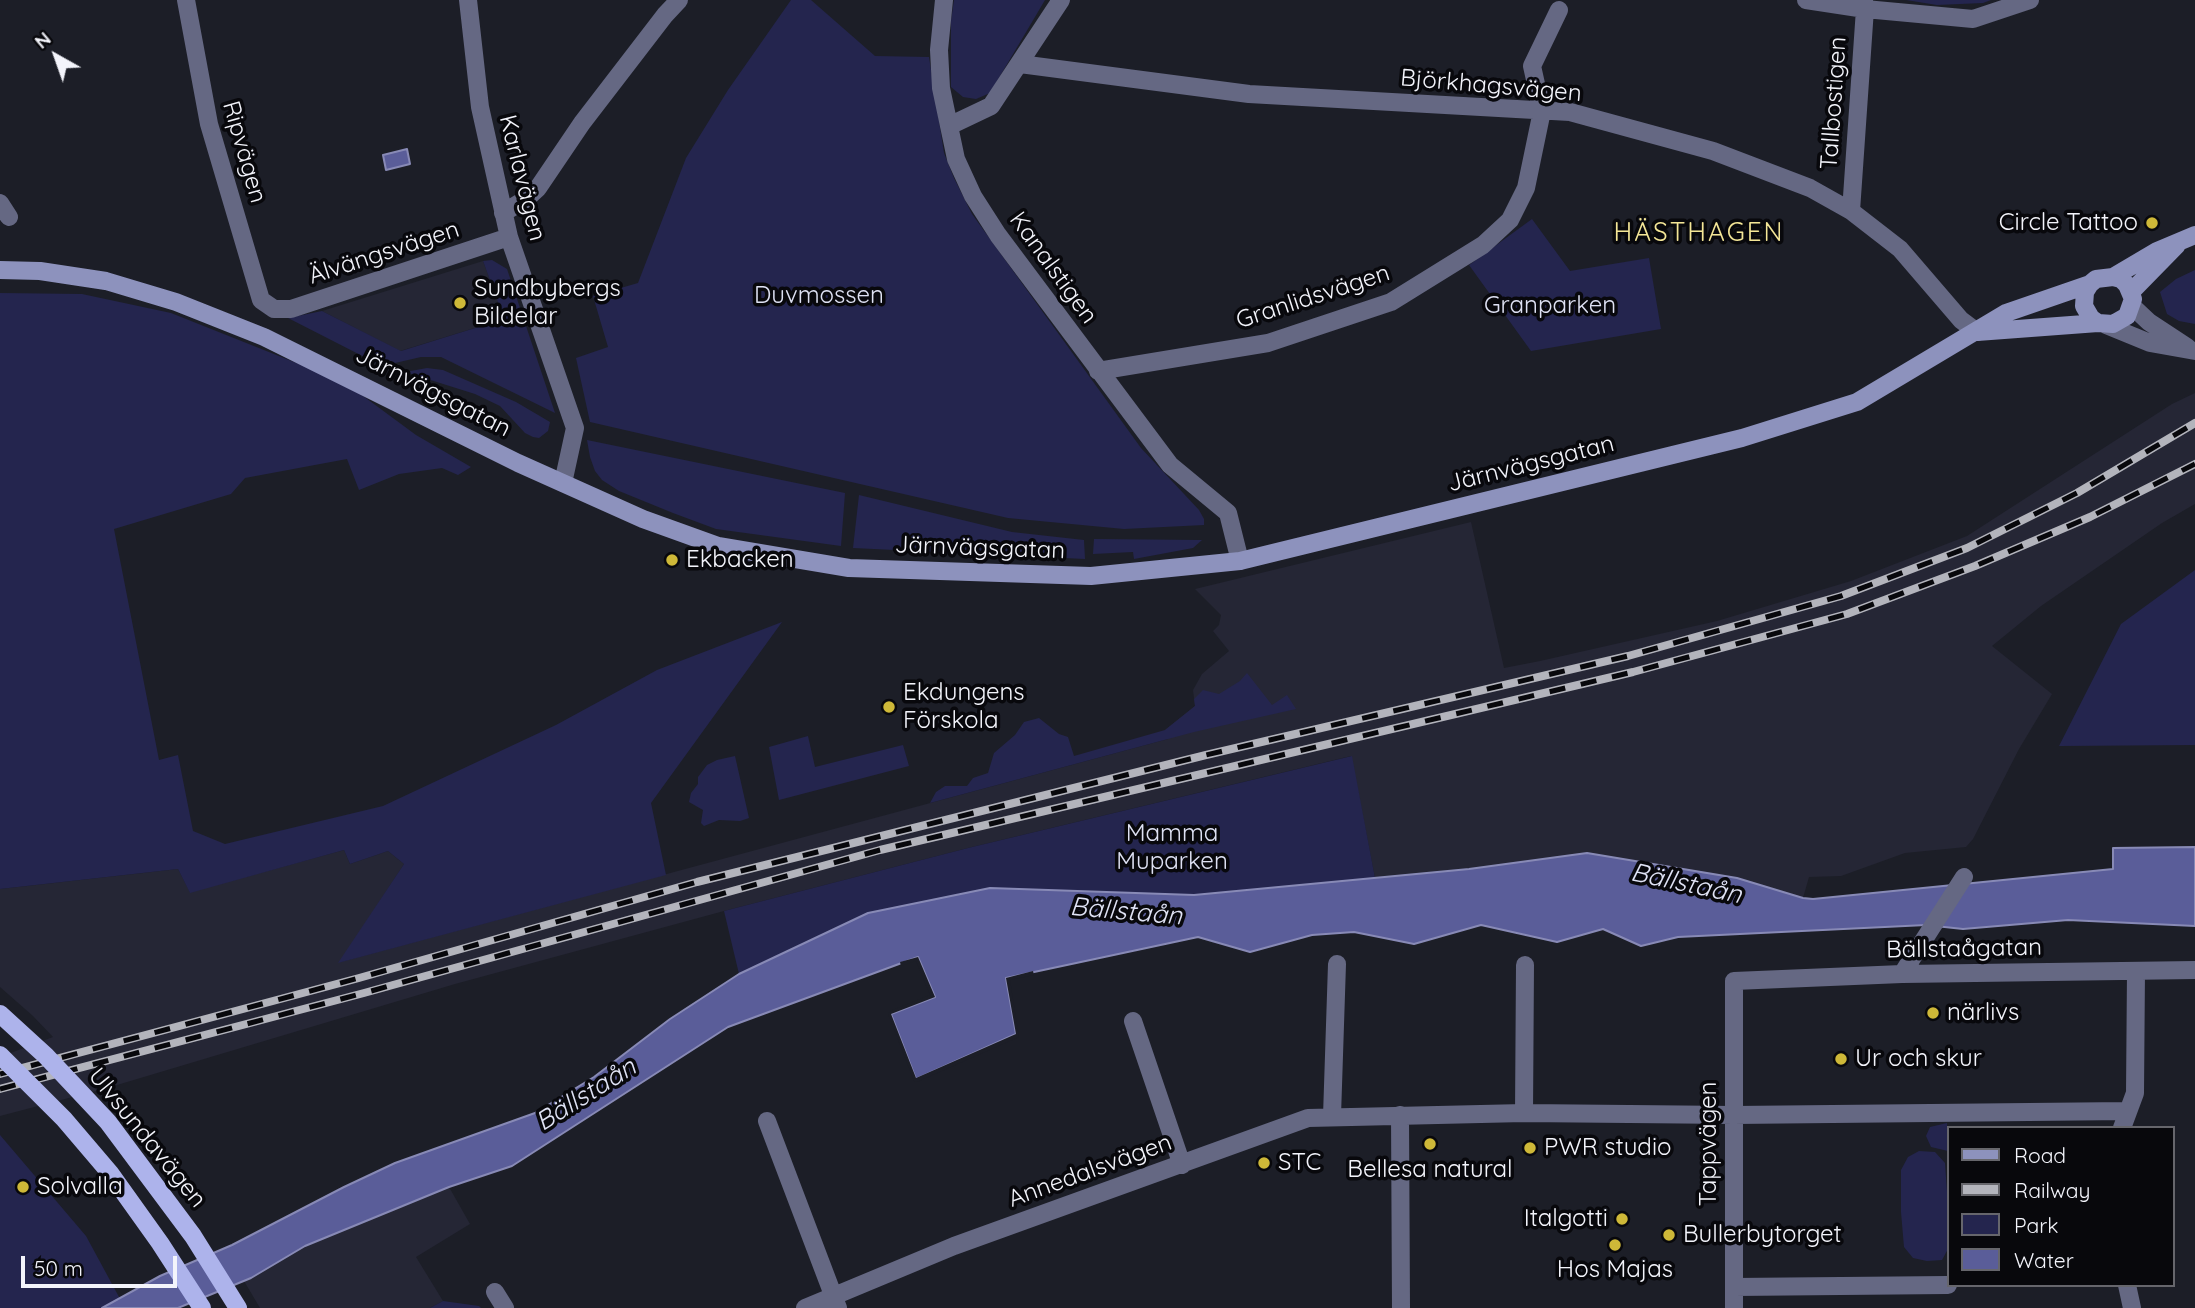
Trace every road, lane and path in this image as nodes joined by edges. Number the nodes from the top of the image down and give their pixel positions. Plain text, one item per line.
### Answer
1 (186, 0) edge
2 (468, 0) edge
3 (679, 0) edge
4 (944, 0) edge
5 (1061, 0) edge
6 (1806, 0) edge
7 (2030, 0) edge
8 (1865, 4) edge
9 (1559, 10) dead end
10 (1020, 64) junction
11 (1542, 111) junction
12 (949, 125) junction
13 (1851, 211) junction
14 (503, 214) junction
15 (2195, 235) edge
16 (509, 237) junction
17 (2178, 244) junction
18 (0, 270) edge
19 (2113, 276) junction
20 (2090, 284) junction
21 (2131, 299) junction
22 (274, 309) joint
23 (2102, 324) junction
24 (1977, 332) junction
25 (2194, 351) edge
26 (1098, 371) junction
27 (563, 483) junction
28 (1240, 561) junction
29 (1964, 877) dead end
30 (1337, 964) dead end
31 (1525, 965) dead end
32 (2136, 971) junction
33 (2195, 971) edge
34 (1902, 974) junction
35 (1734, 981) joint
36 (0, 1014) edge
37 (1133, 1021) dead end
38 (0, 1055) edge
39 (1524, 1113) junction
40 (1400, 1115) junction
41 (1734, 1115) junction
42 (1332, 1116) junction
43 (2125, 1119) edge
44 (767, 1121) dead end
45 (1182, 1165) junction
46 (1946, 1285) edge
47 (1734, 1287) junction
48 (2127, 1287) edge
49 (495, 1292) dead end
50 (836, 1302) edge
51 (202, 1308) edge
52 (238, 1308) edge
53 (505, 1308) edge
54 (805, 1308) edge
55 (1401, 1308) edge
56 (1734, 1308) edge
57 (2132, 1308) edge

1 - 22 street, Ripvägen
2 - 14 street, Karlavägen
3 - 14 street
4 - 12 street, Kanalstigen
5 - 10 street
6 - 8 street
7 - 8 street
8 - 13 street, Tallbostigen
9 - 11 street, Granlidsvägen
10 - 11 street, Björkhagsvägen
10 - 12 street
11 - 13 street, Björkhagsvägen
11 - 26 street, Granlidsvägen
12 - 26 street, Kanalstigen
13 - 24 street, Björkhagsvägen
14 - 16 street, Karlavägen
15 - 17 street, Järnvägsgatan
16 - 22 street, Älvängsvägen
16 - 27 street, Karlavägen
17 - 19 street, Järnvägsgatan
17 - 21 street, Järnvägsgatan
18 - 27 street, Järnvägsgatan
19 - 20 street, Järnvägsgatan
19 - 21 street
20 - 23 street
20 - 24 street, Järnvägsgatan
21 - 23 street, Järnvägsgatan
21 - 25 street
23 - 24 street, Järnvägsgatan
23 - 25 street
24 - 28 street, Järnvägsgatan
26 - 28 street, Kanalstigen
27 - 28 street, Järnvägsgatan
29 - 34 street
30 - 42 street
31 - 39 street
32 - 33 street, Bällstaågatan
32 - 34 street, Bällstaågatan
32 - 43 street
34 - 35 street, Bällstaågatan
35 - 41 street, Tappvägen
36 - 52 main road, Ulvsundavägen, bridge
37 - 45 street
38 - 51 main road, Ulvsundavägen, bridge
39 - 40 street, Annedalsvägen
39 - 41 street, Annedalsvägen
40 - 42 street, Annedalsvägen
40 - 55 street
41 - 43 street, Annedalsvägen
41 - 47 street, Tappvägen
42 - 45 street, Annedalsvägen
44 - 50 street
45 - 50 street, Annedalsvägen
46 - 47 street
47 - 56 street, Tappvägen
48 - 57 street
49 - 53 street
50 - 54 street, Annedalsvägen

